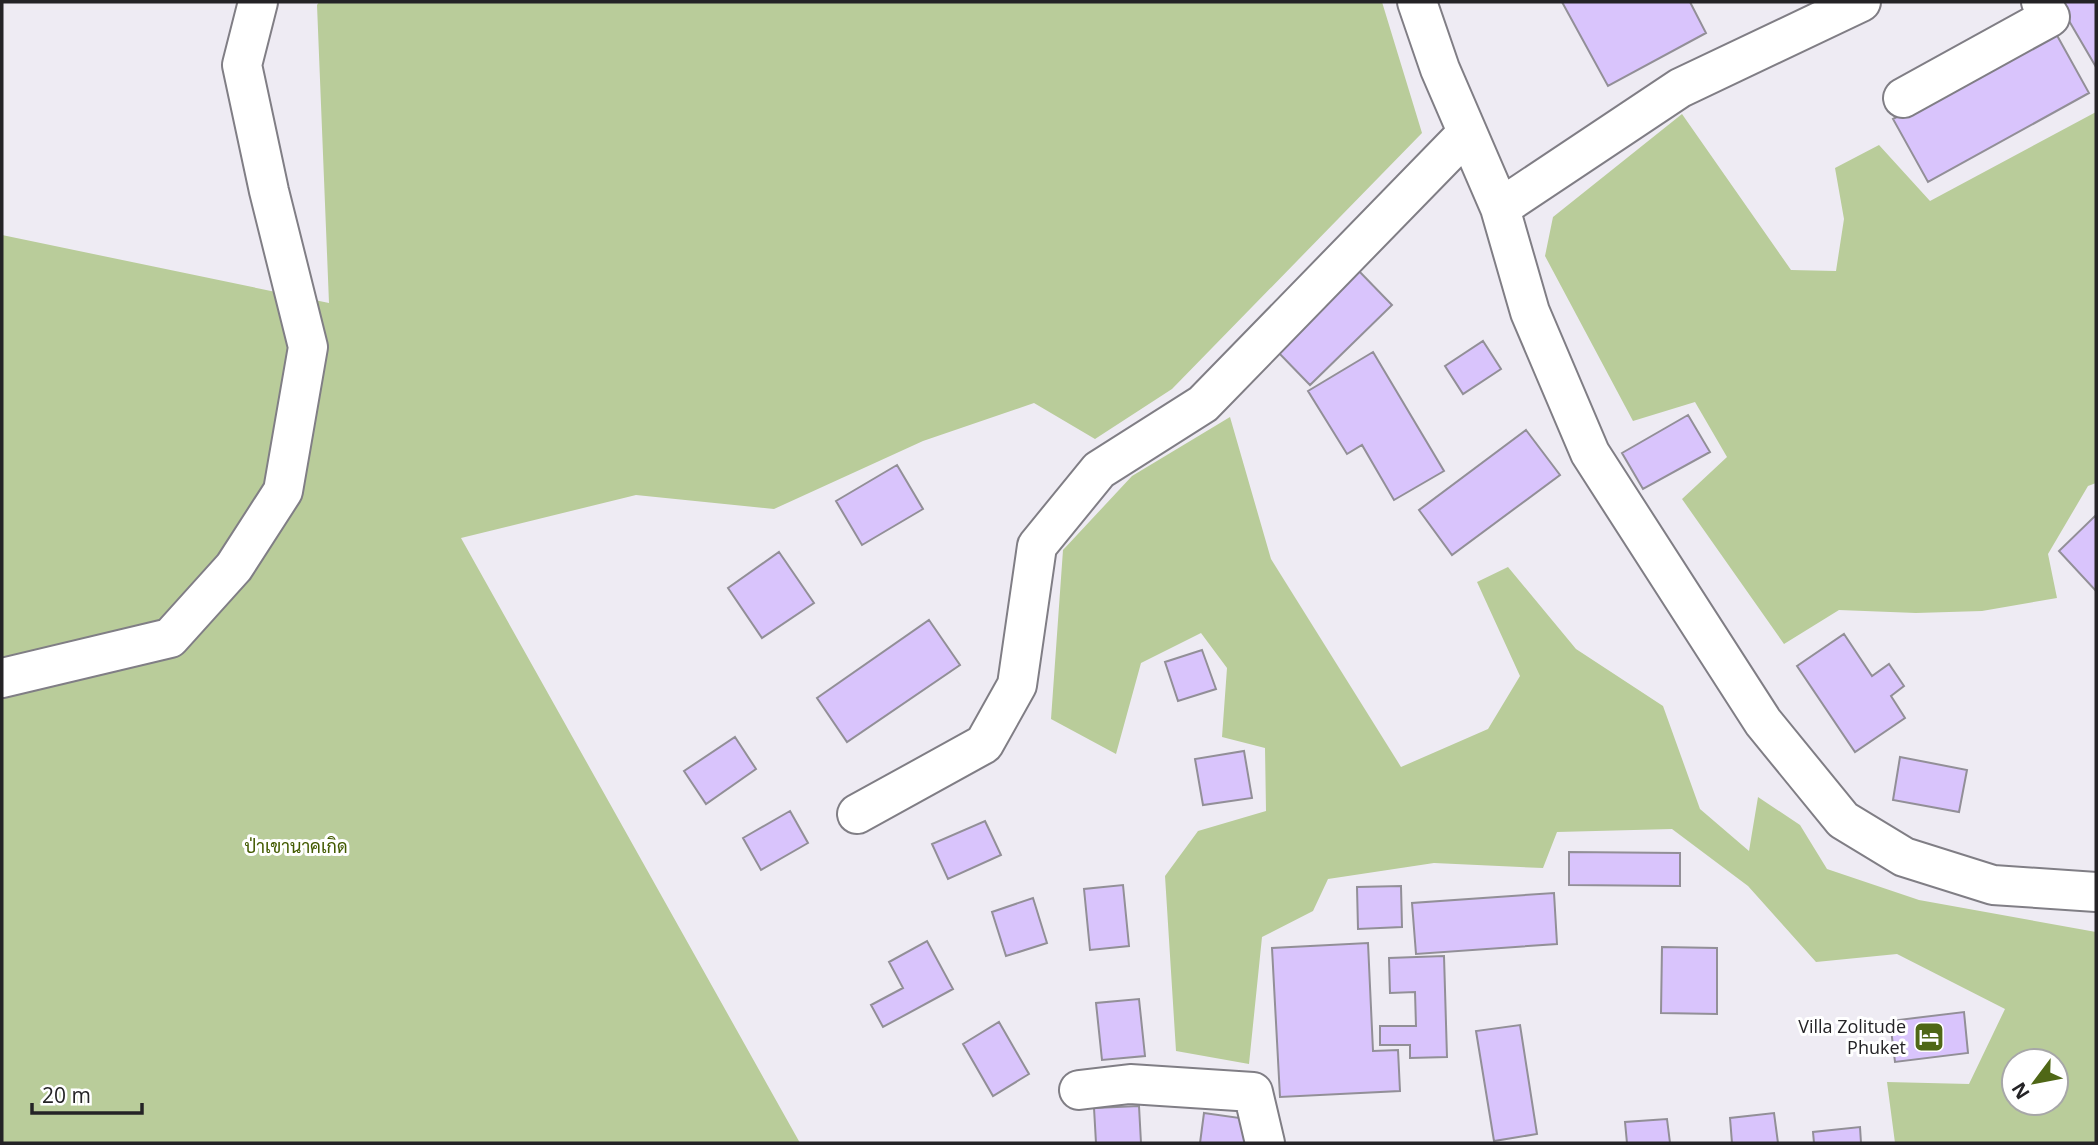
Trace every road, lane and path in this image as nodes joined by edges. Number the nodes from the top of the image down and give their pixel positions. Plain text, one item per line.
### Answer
1 (258, 2) edge
2 (1417, 2) edge
3 (1861, 2) edge
4 (2041, 2) edge
5 (1903, 99) dead end
6 (1467, 133) junction
7 (1500, 208) junction
8 (2, 678) edge
9 (857, 814) dead end
10 (2096, 892) edge
11 (1079, 1090) dead end
12 (1265, 1143) edge

1 - 8 street
2 - 6 street
3 - 7 street
4 - 5 street
6 - 7 street
6 - 9 street
7 - 10 street
11 - 12 street

